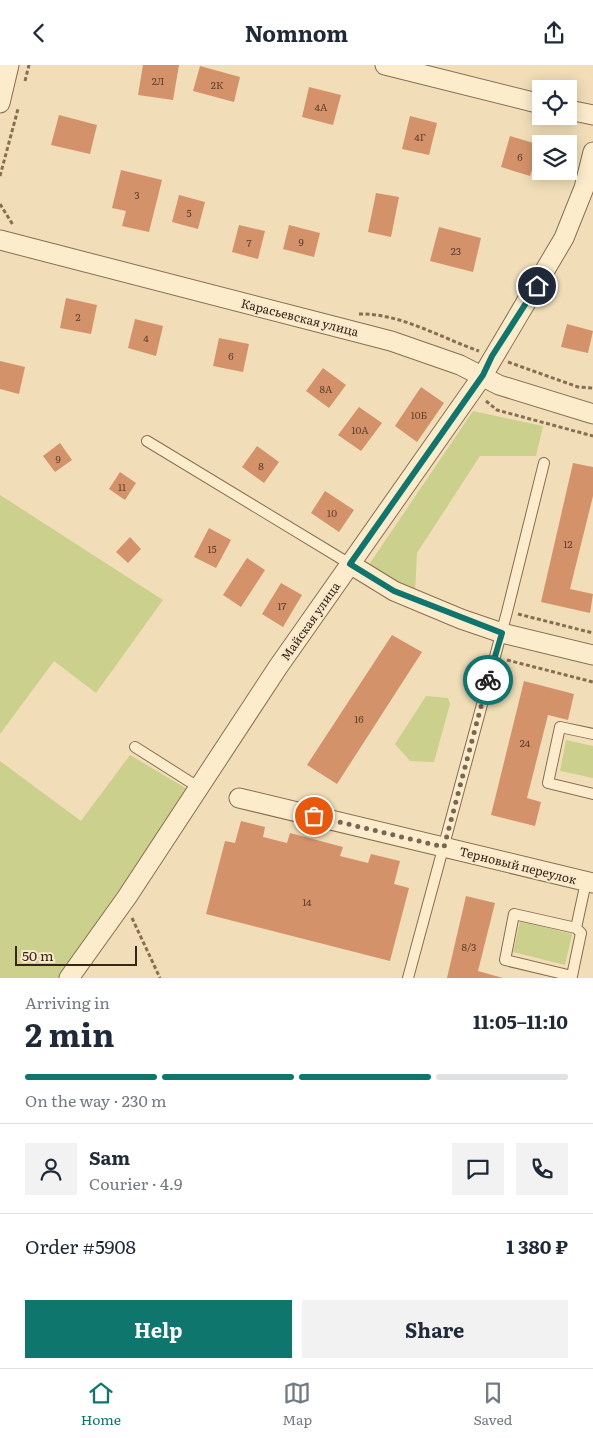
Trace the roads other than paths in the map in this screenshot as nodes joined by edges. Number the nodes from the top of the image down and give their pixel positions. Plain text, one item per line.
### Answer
1 (9, 65) edge
2 (385, 65) edge
3 (532, 102) edge
4 (0, 103) edge
5 (577, 112) edge
6 (593, 115) edge
7 (593, 152) edge
8 (0, 240) edge
9 (483, 375) junction
10 (593, 414) edge
11 (147, 441) dead end
12 (544, 463) dead end
13 (350, 564) junction
14 (502, 633) junction
15 (593, 655) edge
16 (593, 734) edge
17 (136, 747) dead end
18 (198, 787) junction
19 (593, 794) edge
20 (239, 798) dead end
21 (444, 847) junction
22 (589, 882) edge
23 (576, 928) junction
24 (69, 978) edge
25 (408, 978) edge

1 - 4 street
2 - 3 street
5 - 6 street
7 - 9 street, Майская улица
8 - 9 street, Карасьевская улица
9 - 10 street, Карасьевская улица
9 - 13 street, Майская улица
11 - 13 lane
12 - 14 lane
13 - 14 street
13 - 18 street, Майская улица
14 - 15 street
14 - 21 lane
16 - 19 lane
17 - 18 lane
18 - 24 street, Майская улица
20 - 21 street, Терновый переулок
21 - 22 street, Терновый переулок
21 - 25 lane
22 - 23 lane
23 - 23 lane

